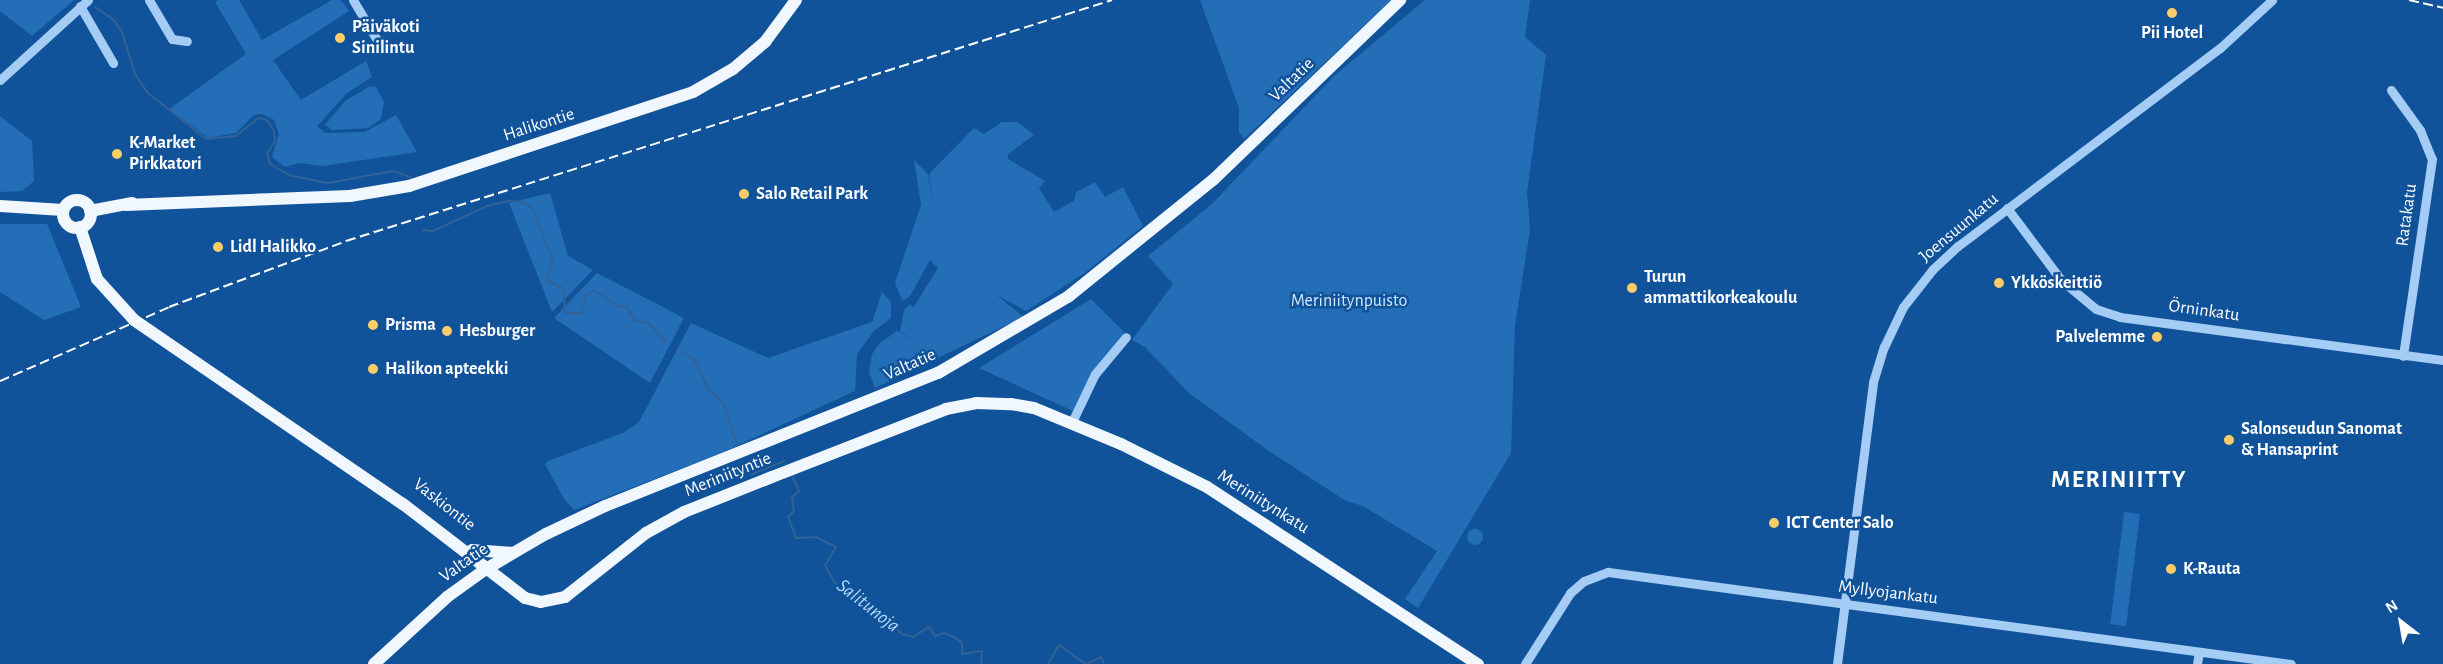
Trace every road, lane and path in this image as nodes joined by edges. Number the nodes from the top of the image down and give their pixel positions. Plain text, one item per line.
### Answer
1 (149, 0) edge
2 (353, 0) edge
3 (796, 0) edge
4 (1400, 0) edge
5 (2272, 0) edge
6 (84, 3) edge
7 (187, 41) dead end
8 (380, 45) dead end
9 (113, 63) dead end
10 (0, 80) edge
11 (2391, 90) dead end
12 (0, 206) edge
13 (2007, 208) junction
14 (63, 210) junction
15 (90, 211) junction
16 (80, 227) junction
17 (1126, 337) dead end
18 (2403, 356) junction
19 (2443, 360) edge
20 (236, 390) junction
21 (1011, 404) joint
22 (1071, 424) junction
23 (472, 550) junction
24 (511, 553) junction
25 (486, 569) junction
26 (1844, 604) junction
27 (2199, 652) junction
28 (374, 664) edge
29 (1478, 664) edge
30 (1526, 664) edge
31 (1837, 664) edge
32 (2197, 664) edge
33 (2291, 664) edge

1 - 7 street
2 - 8 street
3 - 15 main road, Halikontie
4 - 24 main road, Valtatie
5 - 13 street, Joensuunkatu
6 - 9 street
6 - 10 street
11 - 18 street, Ratakatu
12 - 14 main road
13 - 18 street, Örninkatu
13 - 26 street, Joensuunkatu
14 - 15 main road
14 - 16 main road
15 - 16 main road
16 - 20 main road, Vaskiontie
17 - 22 street
18 - 19 street, Örninkatu
20 - 23 main road, Vaskiontie
20 - 25 main road, Vaskiontie
21 - 22 main road, Meriniitynkatu
21 - 25 main road, Meriniityntie
22 - 29 main road, Meriniitynkatu
23 - 24 main road
23 - 25 main road, Vaskiontie
24 - 25 main road, Valtatie
25 - 28 main road, Valtatie
26 - 27 street, Myllyojankatu
26 - 30 street, Myllyojankatu
26 - 31 street, Joensuunkatu
27 - 32 street
27 - 33 street, Myllyojankatu

